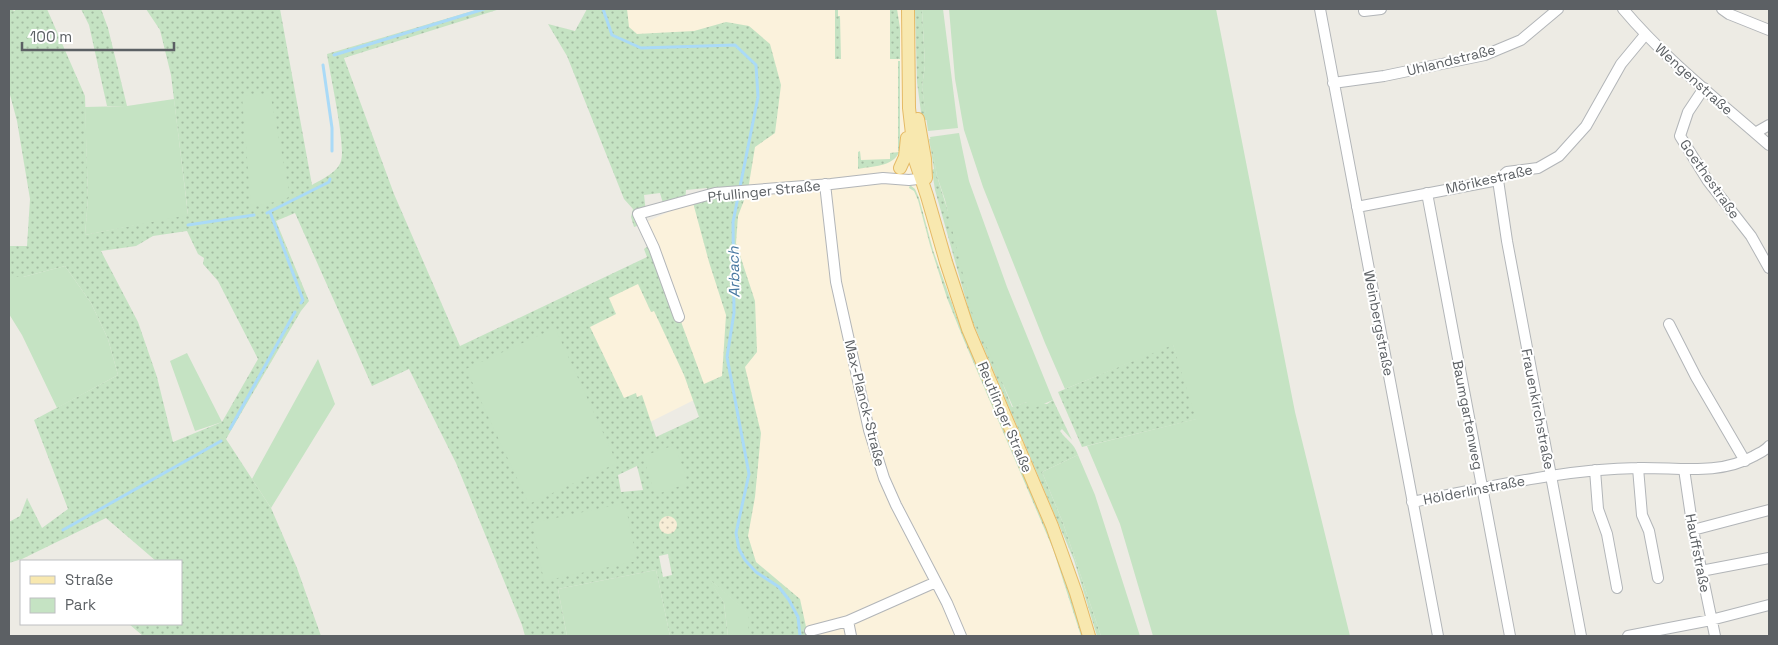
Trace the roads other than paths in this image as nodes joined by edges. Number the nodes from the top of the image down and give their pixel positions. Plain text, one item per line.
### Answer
1 (908, 9) edge
2 (1320, 9) edge
3 (1381, 9) edge
4 (1623, 9) edge
5 (1722, 9) edge
6 (1554, 10) edge
7 (1364, 11) dead end
8 (1769, 30) edge
9 (1645, 35) junction
10 (908, 55) junction
11 (1333, 82) junction
12 (1704, 88) junction
13 (909, 108) junction
14 (1769, 125) edge
15 (1756, 133) junction
16 (1769, 145) edge
17 (900, 168) junction
18 (923, 174) junction
19 (883, 178) junction
20 (1498, 180) junction
21 (825, 184) junction
22 (1427, 193) junction
23 (1357, 207) junction
24 (1769, 268) edge
25 (679, 316) dead end
26 (1669, 324) dead end
27 (1769, 446) edge
28 (1745, 461) junction
29 (1638, 468) junction
30 (1684, 469) junction
31 (1594, 470) junction
32 (1551, 476) junction
33 (1482, 489) junction
34 (1412, 502) junction
35 (1769, 510) edge
36 (1693, 530) junction
37 (1769, 558) edge
38 (1701, 571) junction
39 (1658, 578) dead end
40 (936, 582) junction
41 (1617, 588) dead end
42 (1769, 605) edge
43 (1711, 620) junction
44 (848, 621) junction
45 (810, 631) dead end
46 (851, 636) edge
47 (961, 636) edge
48 (1089, 636) edge
49 (1438, 636) edge
50 (1510, 636) edge
51 (1581, 636) edge
52 (1628, 636) edge
53 (1715, 636) edge

1 - 10 main road, Reutlinger Straße
2 - 11 street, Weinbergstraße
3 - 7 street
4 - 9 street, Wengenstraße
5 - 8 street
6 - 11 street, Uhlandstraße
9 - 12 street, Wengenstraße
9 - 20 street, Mörikestraße
10 - 13 main road, Reutlinger Straße
10 - 18 main road, Reutlinger Straße
11 - 23 street, Weinbergstraße
12 - 15 street, Wengenstraße
12 - 24 street, Goethestraße
13 - 17 main road
13 - 18 main road, Reutlinger Straße
14 - 15 street
15 - 16 street, Wengenstraße
17 - 18 street
17 - 19 street, Pfullinger Straße
18 - 19 street, Pfullinger Straße
18 - 48 main road, Reutlinger Straße
19 - 21 street, Pfullinger Straße
20 - 22 street, Mörikestraße
20 - 32 street, Frauenkirchstraße
21 - 25 street, Pfullinger Straße
21 - 40 street, Max-Planck-Straße
22 - 23 street, Mörikestraße
22 - 33 street, Baumgartenweg
23 - 34 street, Weinbergstraße
26 - 28 street
27 - 28 street, Hölderlinstraße
28 - 30 street, Hölderlinstraße
29 - 30 street, Hölderlinstraße
29 - 31 street, Hölderlinstraße
29 - 39 street
30 - 36 street, Hauffstraße
31 - 32 street, Hölderlinstraße
31 - 41 street
32 - 33 street, Hölderlinstraße
32 - 51 street, Frauenkirchstraße
33 - 34 street, Hölderlinstraße
33 - 50 street, Baumgartenweg
34 - 49 street, Weinbergstraße
35 - 36 street
36 - 38 street, Hauffstraße
37 - 38 street
38 - 43 street, Hauffstraße
40 - 44 street
40 - 47 street, Max-Planck-Straße
42 - 43 street
43 - 52 street
43 - 53 street, Hauffstraße
44 - 45 street
44 - 46 street

